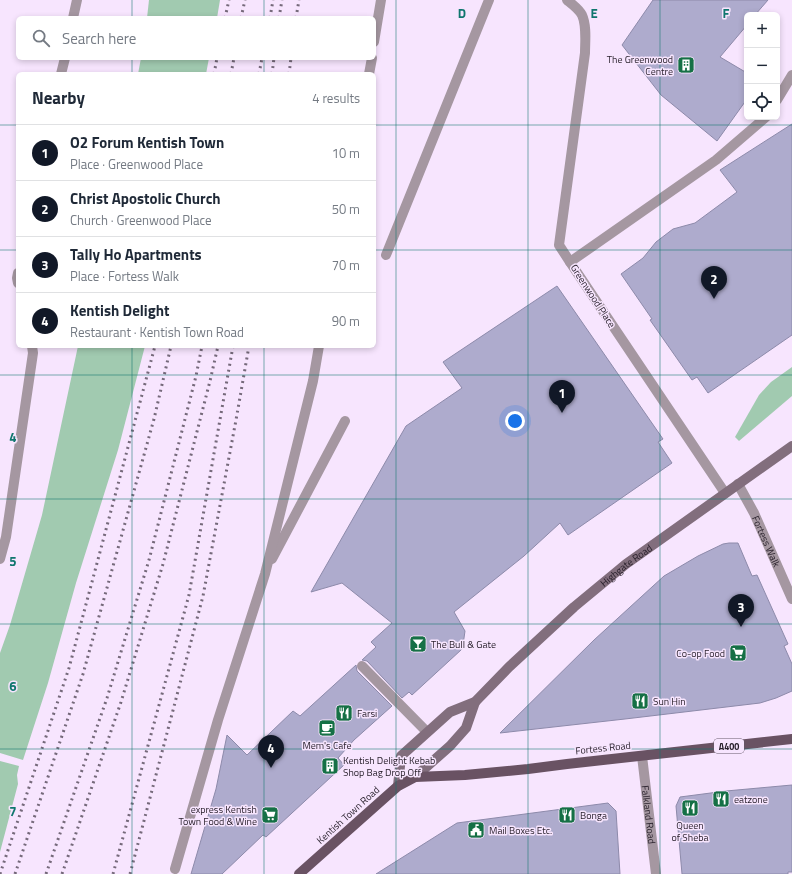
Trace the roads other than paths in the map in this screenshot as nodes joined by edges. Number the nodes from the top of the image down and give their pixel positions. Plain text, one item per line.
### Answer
1 (77, 0) edge
2 (381, 0) edge
3 (489, 0) edge
4 (567, 0) edge
5 (73, 16) edge
6 (376, 30) edge
7 (64, 60) edge
8 (372, 60) edge
9 (62, 72) edge
10 (369, 72) edge
11 (792, 75) edge
12 (780, 95) edge
13 (763, 120) edge
14 (386, 255) dead end
15 (570, 262) junction
16 (33, 348) edge
17 (320, 348) edge
18 (345, 421) dead end
19 (792, 446) edge
20 (738, 484) junction
21 (725, 493) junction
22 (0, 560) edge
23 (265, 574) junction
24 (792, 599) edge
25 (362, 666) dead end
26 (476, 702) junction
27 (427, 732) junction
28 (792, 739) edge
29 (642, 756) junction
30 (415, 777) junction
31 (398, 786) junction
32 (175, 869) dead end
33 (299, 874) edge
34 (656, 874) edge

1 - 5 street
2 - 6 street
3 - 14 street
4 - 15 street
7 - 9 street
8 - 10 street
11 - 12 street
13 - 15 street, Greenwood Place
15 - 21 street, Greenwood Place
16 - 22 street
17 - 23 street
18 - 23 street
19 - 20 main road, Highgate Road
20 - 21 main road, Highgate Road
20 - 24 street, Fortess Walk
21 - 26 main road, Highgate Road
23 - 32 street
25 - 27 street
26 - 27 main road, Highgate Road
26 - 30 main road, Highgate Road
27 - 31 main road, Highgate Road
28 - 29 main road, Fortess Road / A400
29 - 30 main road, Fortess Road / A400
29 - 34 street, Falkland Road
30 - 31 main road, Kentish Town Road / A400
31 - 33 main road, Kentish Town Road / A400

